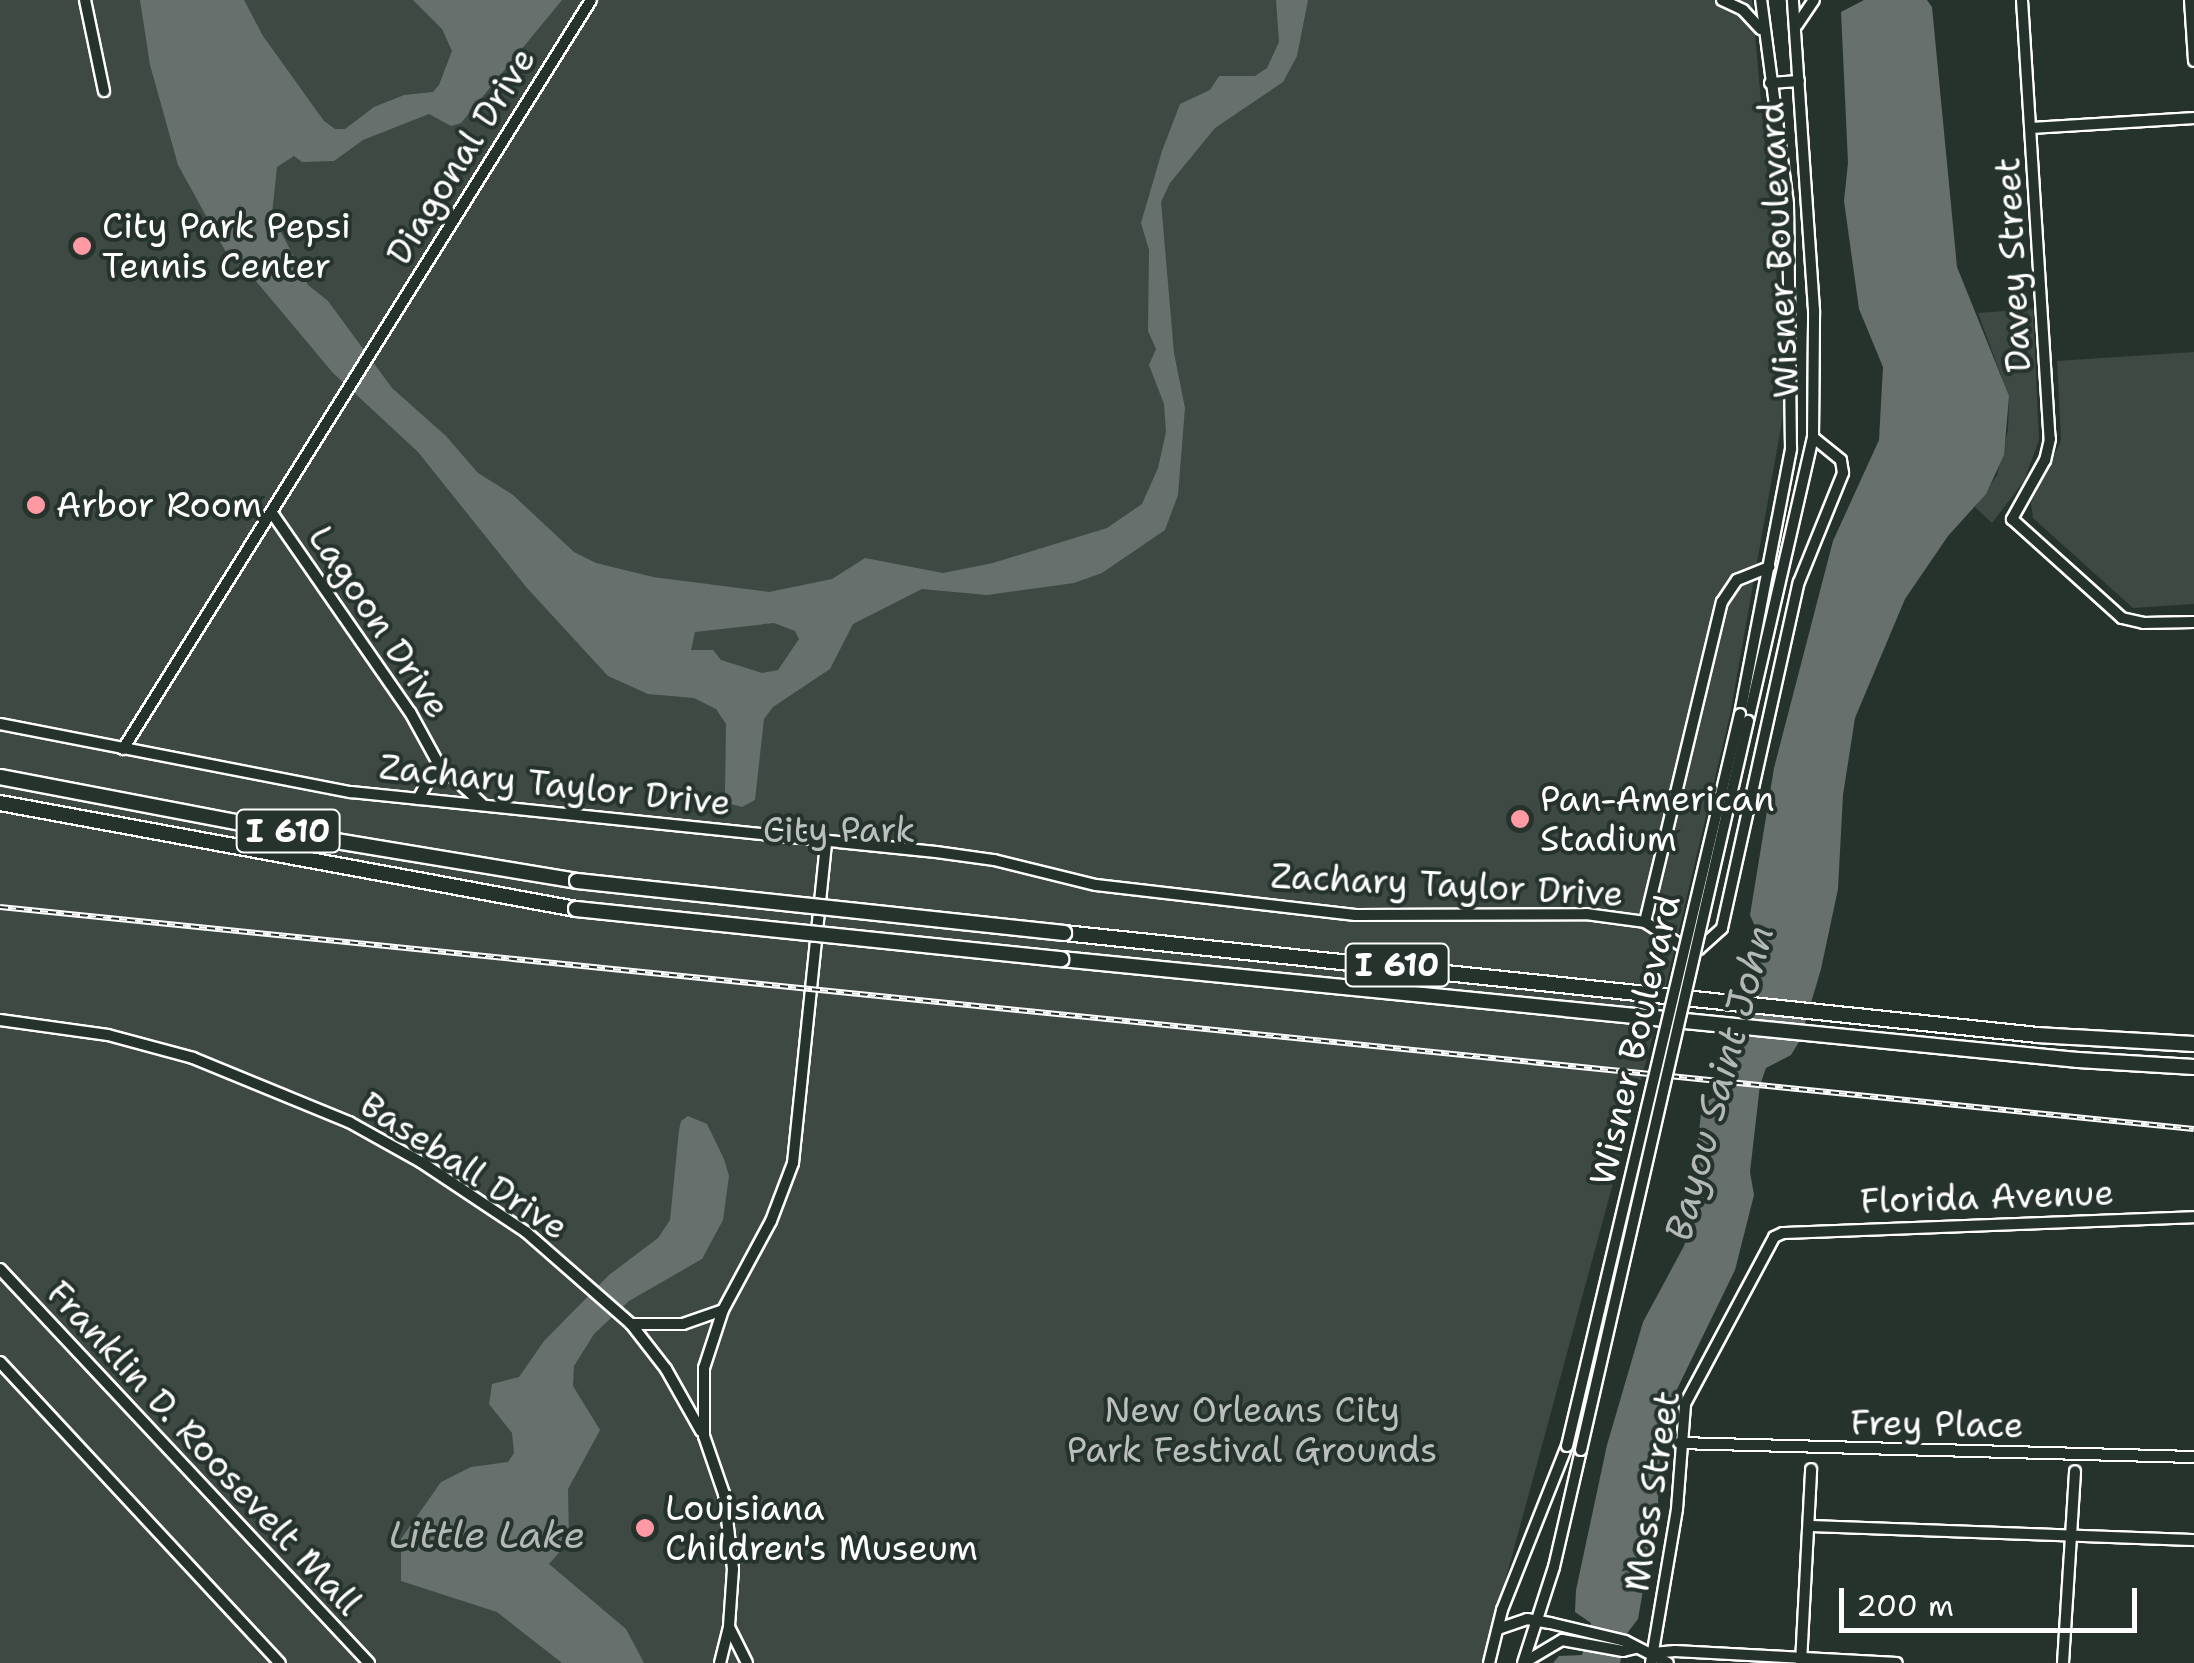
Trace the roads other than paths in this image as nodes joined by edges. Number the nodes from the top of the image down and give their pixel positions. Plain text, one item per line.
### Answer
1 (85, 0) edge
2 (591, 0) edge
3 (1722, 0) edge
4 (1761, 0) edge
5 (1793, 0) edge
6 (1814, 0) edge
7 (2022, 0) edge
8 (2190, 0) edge
9 (1794, 31) junction
10 (1764, 34) junction
11 (2194, 61) edge
12 (1799, 82) junction
13 (1770, 83) junction
14 (104, 91) dead end
15 (2194, 118) edge
16 (2032, 128) junction
17 (1794, 348) junction
18 (1814, 349) junction
19 (1813, 437) junction
20 (1833, 453) junction
21 (1809, 464) junction
22 (272, 513) junction
23 (1770, 567) junction
24 (1737, 580) junction
25 (1763, 596) junction
26 (2194, 622) edge
27 (1744, 718) junction
28 (0, 724) edge
29 (124, 749) junction
30 (438, 763) junction
31 (0, 778) edge
32 (418, 799) junction
33 (0, 804) edge
34 (482, 804) junction
35 (826, 841) junction
36 (1645, 922) junction
37 (0, 1020) edge
38 (2194, 1044) edge
39 (2194, 1066) edge
40 (2194, 1217) edge
41 (1783, 1232) joint
42 (0, 1269) edge
43 (723, 1310) junction
44 (627, 1320) junction
45 (0, 1362) edge
46 (704, 1436) junction
47 (1679, 1443) junction
48 (2194, 1457) edge
49 (1811, 1469) dead end
50 (2075, 1471) dead end
51 (1809, 1526) junction
52 (2071, 1536) junction
53 (2194, 1540) edge
54 (1538, 1621) junction
55 (729, 1626) junction
56 (1498, 1629) junction
57 (1586, 1638) junction
58 (1652, 1658) edge
59 (1491, 1660) edge
60 (1801, 1660) edge
61 (280, 1663) edge
62 (369, 1663) edge
63 (720, 1663) edge
64 (747, 1663) edge
65 (1523, 1663) edge
66 (1668, 1663) edge
67 (1896, 1663) edge
68 (2063, 1663) edge

1 - 14 street
2 - 22 street, Diagonal Drive
3 - 10 street
4 - 10 street, Wisner Boulevard
5 - 9 street, Wisner Boulevard
6 - 9 street
7 - 16 street, Davey Street
8 - 11 street
9 - 12 street, Wisner Boulevard
10 - 13 street, Wisner Boulevard
12 - 13 street
12 - 18 street, Wisner Boulevard
13 - 17 street, Wisner Boulevard
15 - 16 street
16 - 26 street, Davey Street
17 - 18 street
17 - 23 street, Wisner Boulevard
18 - 19 street, Wisner Boulevard
19 - 20 street
19 - 21 street, Wisner Boulevard
20 - 21 street
20 - 36 street, Zachary Taylor Drive
21 - 27 street, Wisner Boulevard
22 - 29 street, Diagonal Drive
22 - 30 street, Lagoon Drive
23 - 24 street
23 - 25 street, Wisner Boulevard
24 - 25 street
24 - 36 street, Zachary Taylor Drive
25 - 27 street, Wisner Boulevard
27 - 54 street, Wisner Boulevard, bridge
27 - 56 street, Wisner Boulevard, bridge
28 - 29 street, Zachary Taylor Drive
29 - 32 street, Zachary Taylor Drive
30 - 32 street, Lagoon Drive
30 - 34 street, Lagoon Drive
31 - 38 highway, I 610, bridge
32 - 34 street, Zachary Taylor Drive
33 - 39 highway, I 610, bridge
34 - 35 street, Zachary Taylor Drive
35 - 36 street, Zachary Taylor Drive
35 - 43 street
37 - 44 street, Baseball Drive
40 - 41 street, Florida Avenue
41 - 47 street, Moss Street
42 - 62 street, Franklin D. Roosevelt Mall
43 - 44 street
43 - 46 street
44 - 46 street, Baseball Drive
45 - 61 street
46 - 55 street
47 - 48 street, Frey Place
47 - 58 street, Moss Street
49 - 51 street
50 - 52 street
51 - 52 street
51 - 60 street
52 - 53 street
52 - 68 street
54 - 56 street
54 - 57 street
54 - 65 street, Wisner Boulevard
55 - 63 street
55 - 64 street
56 - 59 street, Wisner Boulevard
57 - 58 street
57 - 65 street
58 - 60 street
58 - 66 street
60 - 67 street

